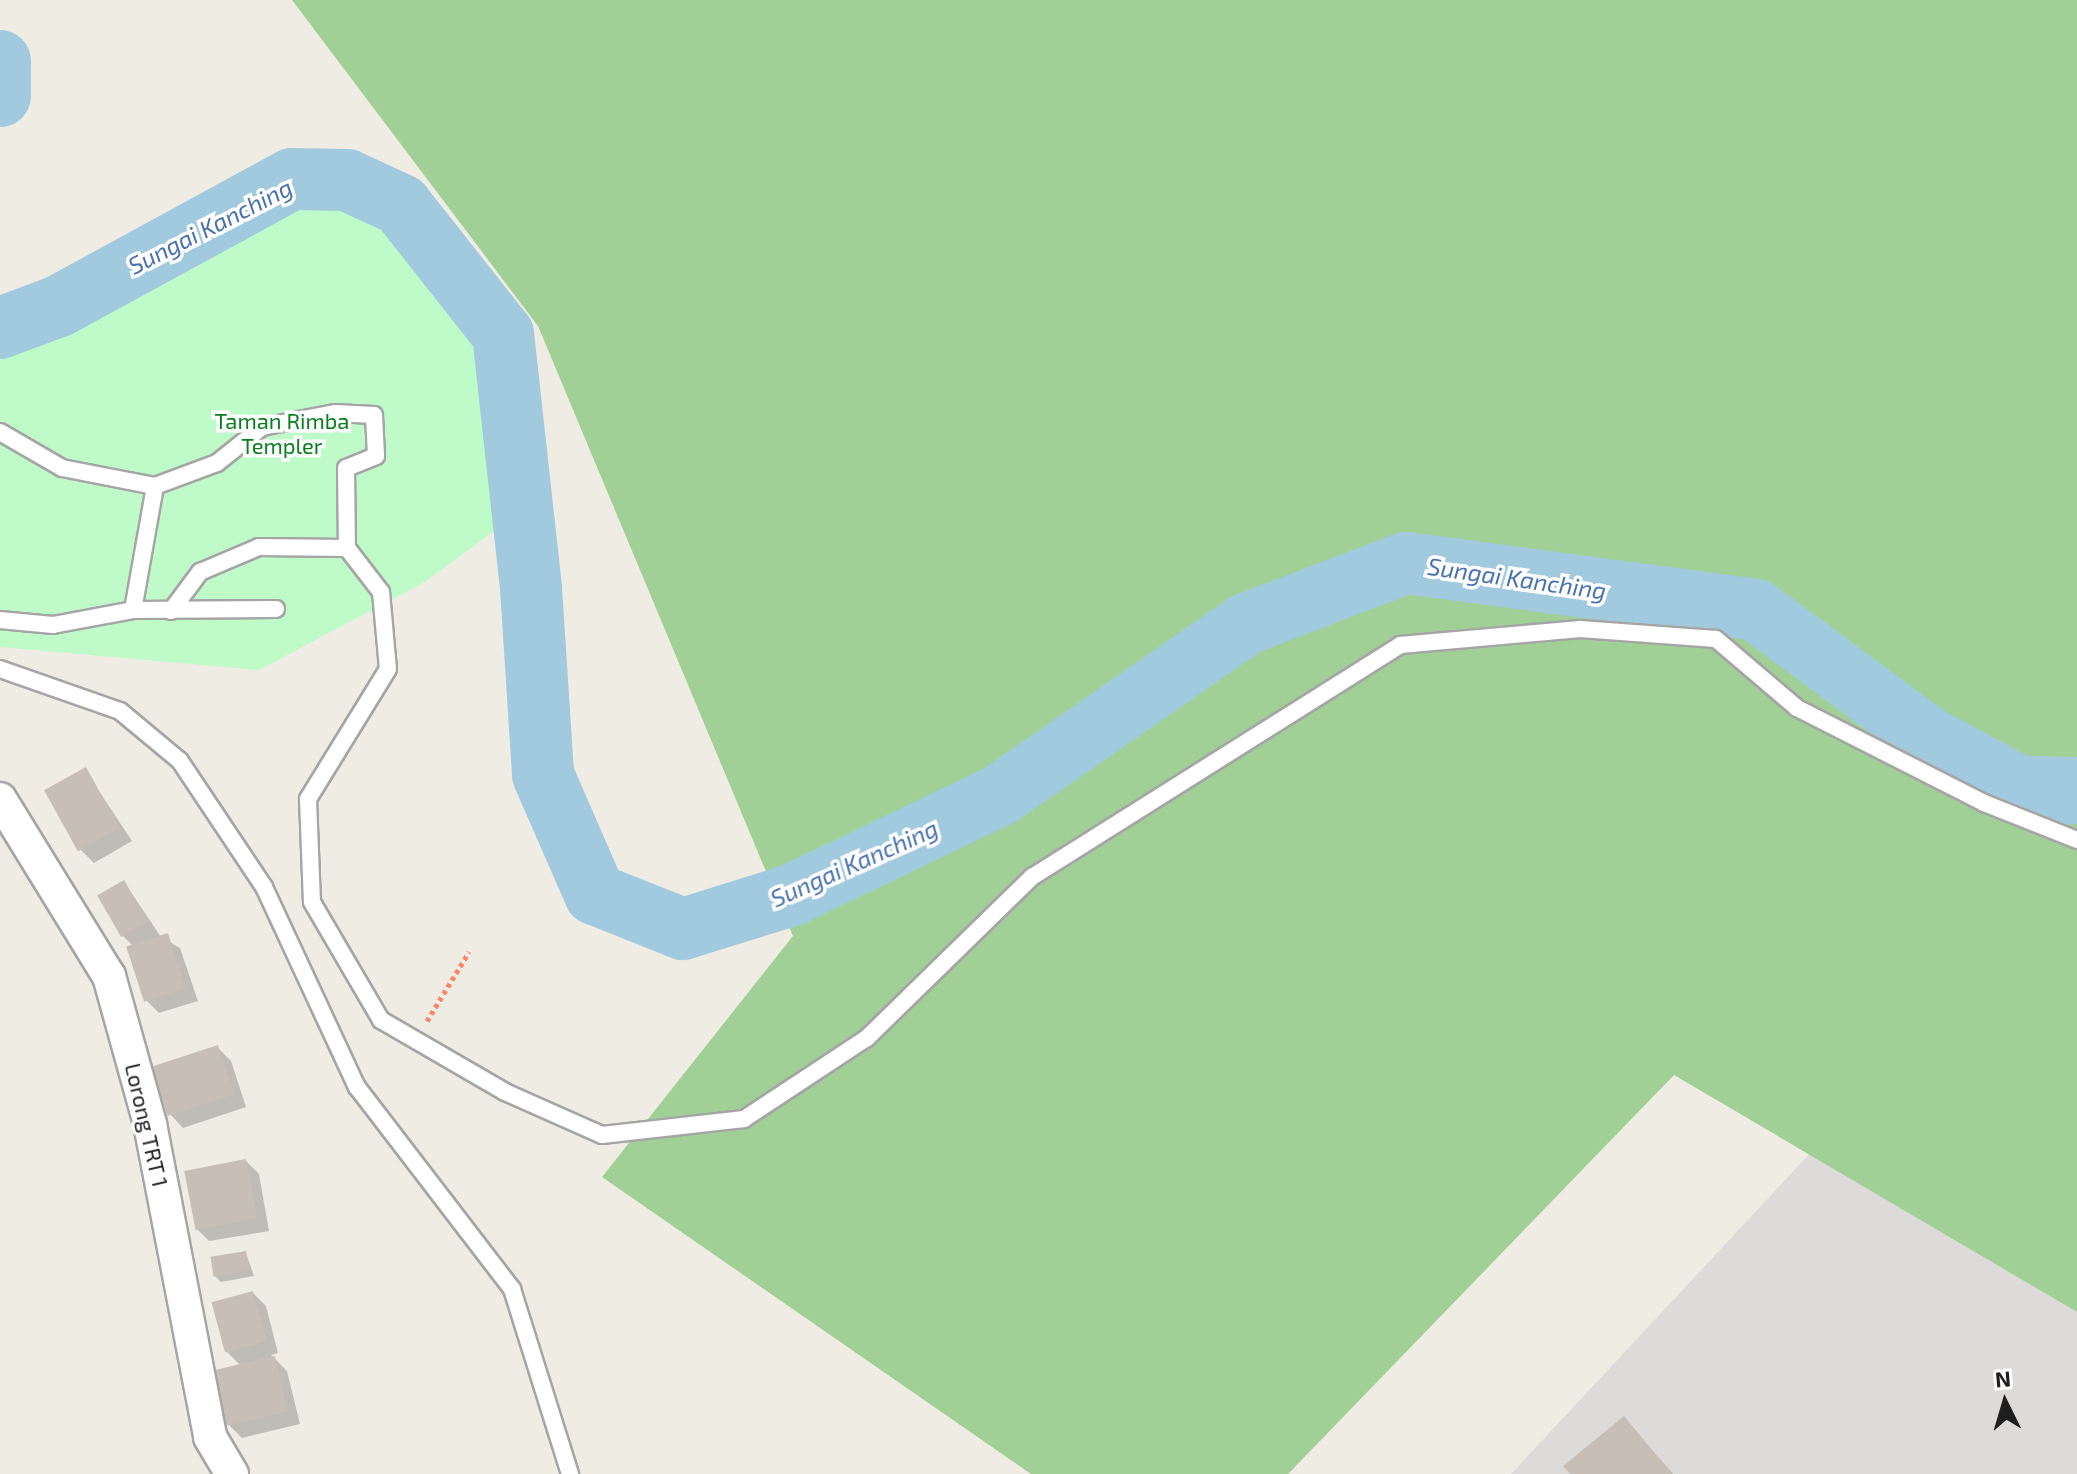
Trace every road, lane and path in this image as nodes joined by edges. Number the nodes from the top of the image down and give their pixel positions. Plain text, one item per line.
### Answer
1 (0, 432) edge
2 (155, 486) junction
3 (347, 548) junction
4 (276, 609) dead end
5 (133, 610) junction
6 (171, 611) junction
7 (0, 620) edge
8 (0, 669) edge
9 (0, 799) edge
10 (2077, 840) edge
11 (469, 952) dead end
12 (416, 1039) junction
13 (232, 1474) edge
14 (570, 1474) edge

1 - 2 lane
2 - 3 lane
2 - 5 lane
3 - 6 lane
3 - 12 lane
4 - 6 lane
5 - 6 lane
5 - 7 lane
8 - 14 lane
9 - 13 street, Lorong TRT 1
10 - 12 lane
11 - 12 path

